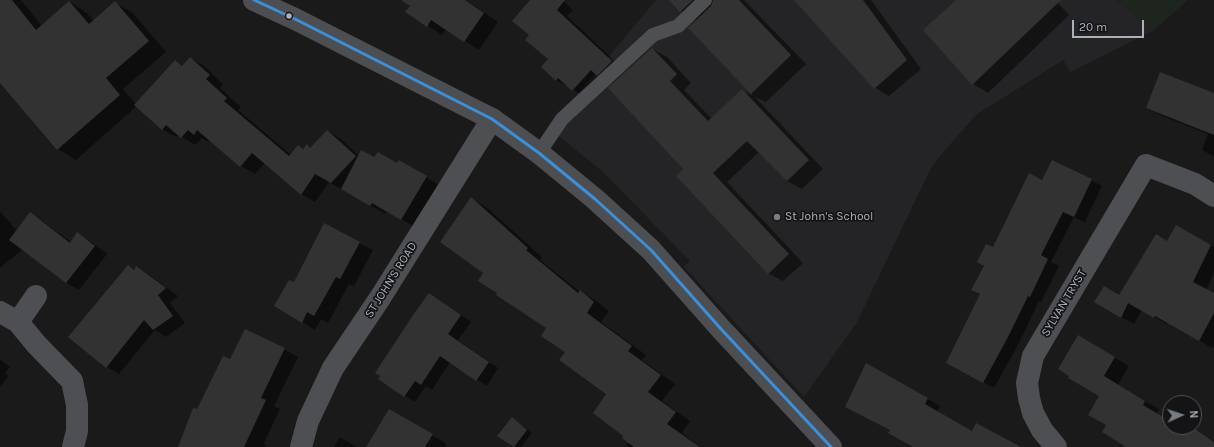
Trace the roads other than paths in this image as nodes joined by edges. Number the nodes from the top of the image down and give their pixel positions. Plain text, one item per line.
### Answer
1 (254, 0) edge
2 (706, 0) edge
3 (492, 119) junction
4 (538, 153) junction
5 (1214, 196) edge
6 (36, 296) dead end
7 (9, 317) edge
8 (73, 447) edge
9 (301, 447) edge
10 (831, 447) edge
11 (1056, 447) edge

1 - 3 main road
2 - 4 lane
3 - 4 main road
3 - 9 street, ST JOHN'S ROAD
4 - 10 main road
5 - 11 street, SYLVAN TRYST
6 - 7 street
7 - 8 street

